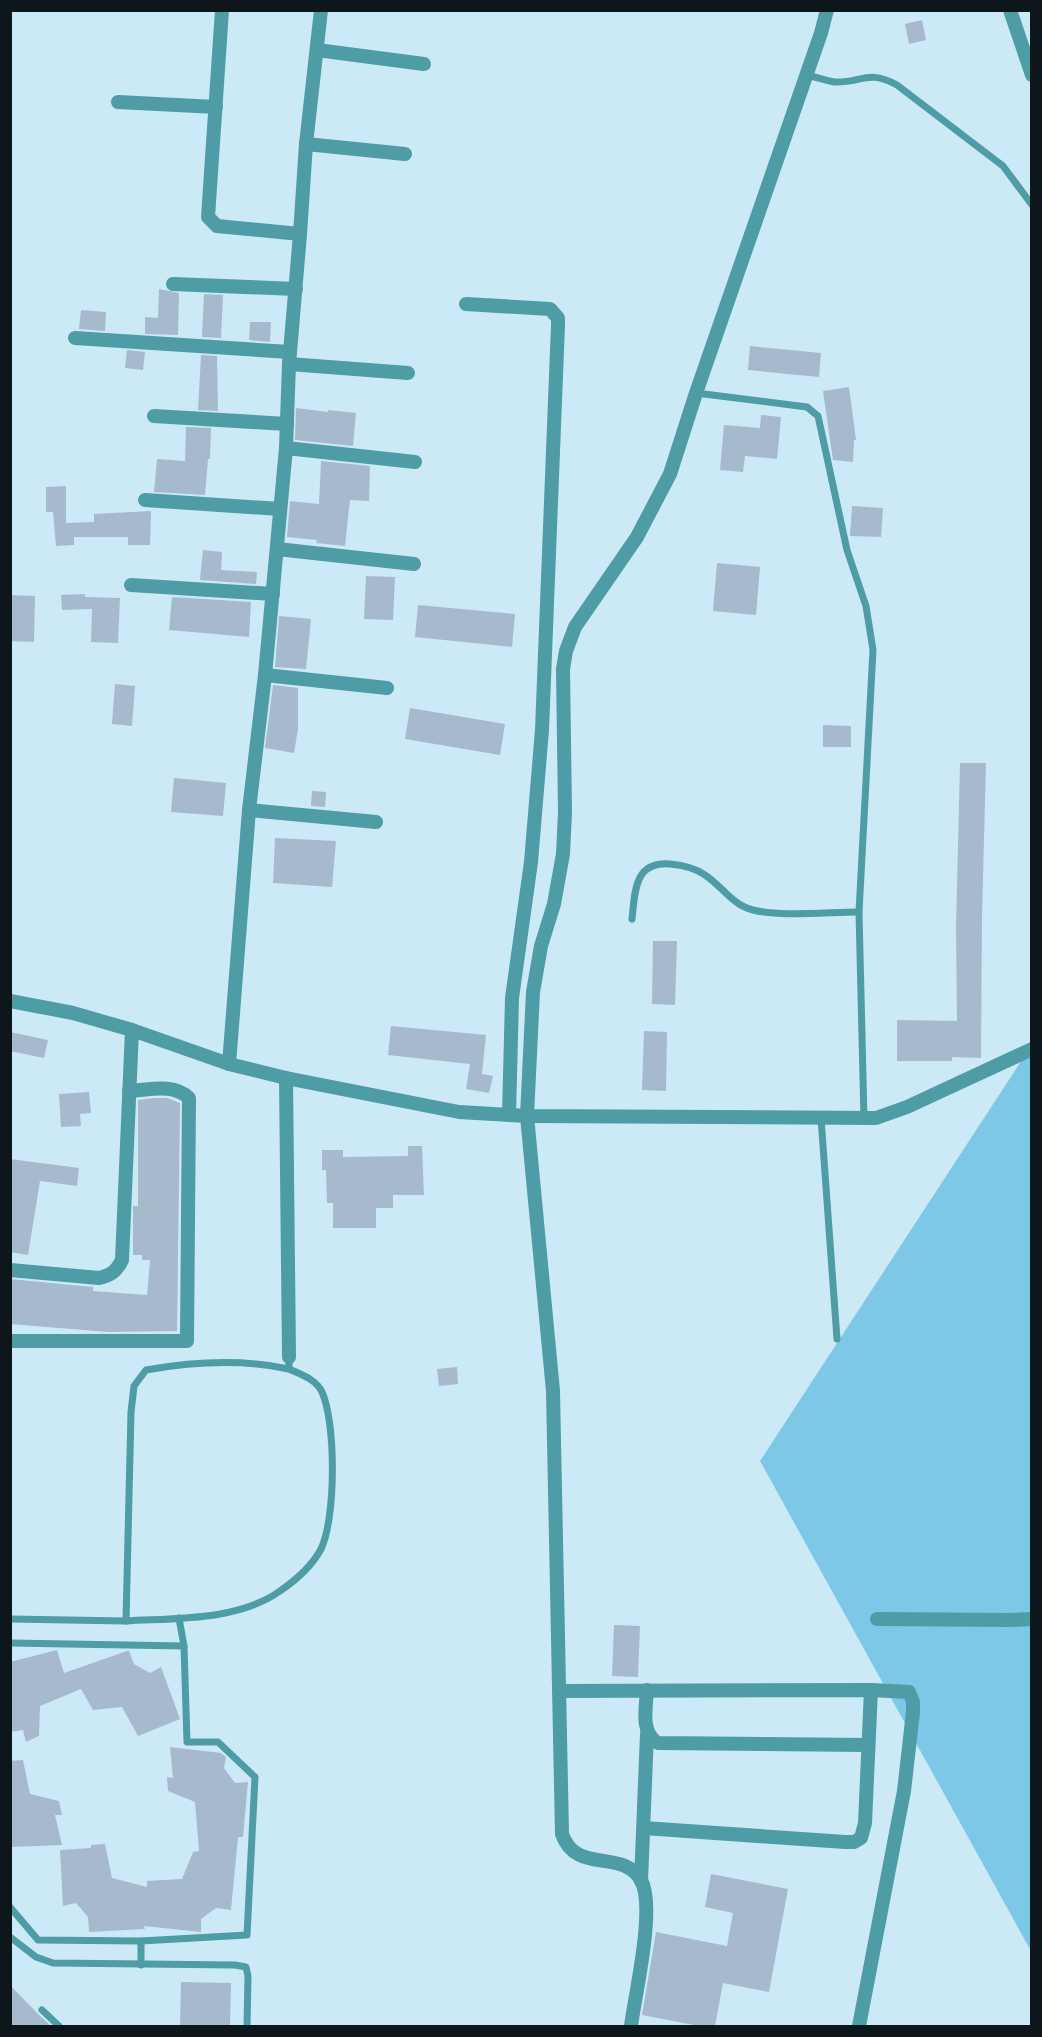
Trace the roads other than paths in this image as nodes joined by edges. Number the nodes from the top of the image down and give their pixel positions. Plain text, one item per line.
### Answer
1 (222, 10) edge
2 (321, 10) edge
3 (827, 10) edge
4 (1010, 10) edge
5 (317, 50) junction
6 (424, 63) dead end
7 (807, 75) junction
8 (1032, 75) edge
9 (118, 102) dead end
10 (216, 107) junction
11 (306, 144) junction
12 (405, 154) dead end
13 (1032, 205) edge
14 (300, 234) junction
15 (172, 284) dead end
16 (296, 289) junction
17 (466, 304) dead end
18 (75, 338) dead end
19 (290, 358) junction
20 (408, 373) dead end
21 (696, 393) junction
22 (154, 416) dead end
23 (286, 424) junction
24 (285, 448) junction
25 (415, 462) dead end
26 (145, 500) dead end
27 (280, 509) junction
28 (277, 549) junction
29 (414, 564) dead end
30 (131, 585) dead end
31 (273, 594) junction
32 (265, 675) junction
33 (387, 688) dead end
34 (249, 810) junction
35 (376, 822) dead end
36 (859, 912) junction
37 (632, 919) dead end
38 (10, 1001) edge
39 (132, 1030) junction
40 (1032, 1048) edge
41 (229, 1064) junction
42 (286, 1078) junction
43 (129, 1091) junction
44 (509, 1115) junction
45 (527, 1116) junction
46 (821, 1118) junction
47 (864, 1119) junction
48 (10, 1270) edge
49 (837, 1339) dead end
50 (10, 1341) edge
51 (289, 1363) junction
52 (179, 1618) junction
53 (10, 1619) edge
54 (877, 1619) dead end
55 (1032, 1619) edge
56 (126, 1621) junction
57 (10, 1643) edge
58 (184, 1646) junction
59 (647, 1690) junction
60 (871, 1690) junction
61 (559, 1691) junction
62 (647, 1734) junction
63 (868, 1745) junction
64 (644, 1828) junction
65 (641, 1881) junction
66 (10, 1906) edge
67 (10, 1937) edge
68 (141, 1941) junction
69 (141, 1965) junction
70 (42, 2010) dead end
71 (59, 2026) edge
72 (246, 2026) edge
73 (631, 2026) edge
74 (859, 2026) edge

1 - 10 street
2 - 5 street
3 - 7 street
4 - 8 street
5 - 6 street
5 - 11 street
7 - 13 lane
7 - 21 street
9 - 10 street
10 - 14 street
11 - 12 street
11 - 14 street
14 - 16 street
15 - 16 street
16 - 19 street
17 - 44 street
18 - 19 street
19 - 20 street
19 - 23 street
21 - 36 lane
21 - 45 street
22 - 23 street
23 - 24 street
24 - 25 street
24 - 27 street
26 - 27 street
27 - 28 street
28 - 29 street
28 - 31 street
30 - 31 street
31 - 32 street
32 - 33 street
32 - 34 street
34 - 35 street
34 - 41 street
36 - 37 lane
36 - 47 lane
38 - 39 street
39 - 41 street
39 - 43 street
40 - 47 street
41 - 42 street
42 - 44 street
42 - 51 street
43 - 48 street
43 - 50 street
44 - 45 street
45 - 46 street
45 - 61 street
46 - 47 street
46 - 49 lane
51 - 52 lane
51 - 56 lane
52 - 56 lane
52 - 58 lane
53 - 56 lane
54 - 55 street
57 - 58 lane
58 - 68 lane
59 - 60 street
59 - 61 street
59 - 62 street
60 - 63 street
60 - 74 street
61 - 65 street
62 - 63 street
62 - 64 street
63 - 64 street
64 - 65 street
65 - 73 street
66 - 68 lane
67 - 69 lane
68 - 69 lane
69 - 72 lane
70 - 71 lane

